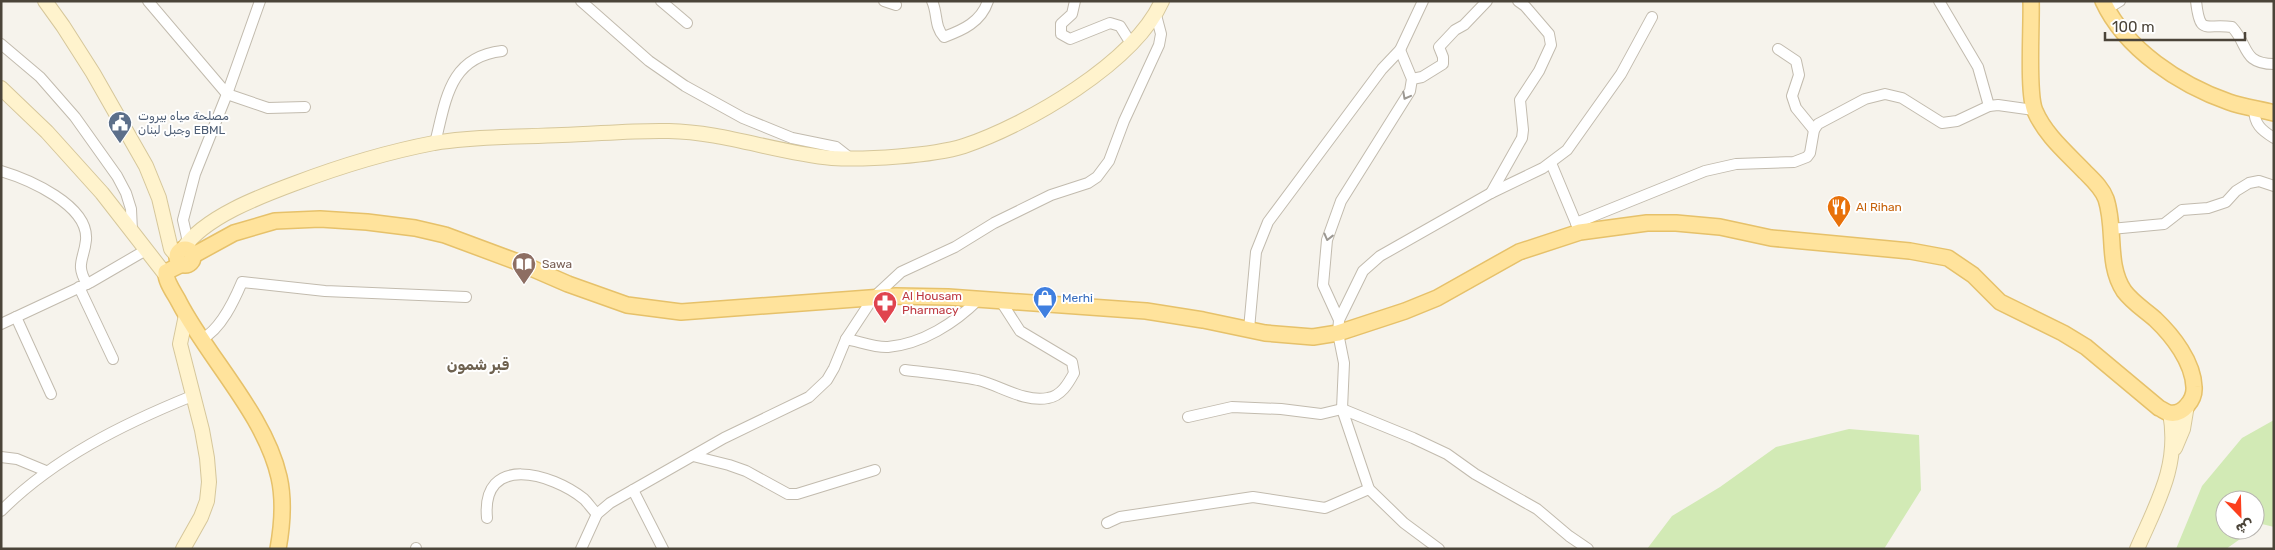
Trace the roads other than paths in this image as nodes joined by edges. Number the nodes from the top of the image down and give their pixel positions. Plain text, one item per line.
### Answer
1 (45, 1) edge
2 (148, 1) edge
3 (260, 1) edge
4 (582, 1) edge
5 (660, 1) edge
6 (884, 1) edge
7 (932, 1) edge
8 (988, 1) edge
9 (1075, 1) edge
10 (1162, 1) edge
11 (1423, 1) edge
12 (1487, 1) edge
13 (1518, 1) edge
14 (1939, 1) edge
15 (2031, 1) edge
16 (2196, 1) edge
17 (2110, 4) edge
18 (896, 5) dead end
19 (1156, 14) junction
20 (1652, 17) dead end
21 (687, 23) dead end
22 (1, 44) edge
23 (1132, 45) junction
24 (1778, 49) dead end
25 (1400, 50) junction
26 (502, 52) dead end
27 (2274, 64) edge
28 (1412, 79) junction
29 (1, 88) edge
30 (227, 94) junction
31 (1989, 106) junction
32 (305, 107) dead end
33 (2254, 108) junction
34 (2034, 110) junction
35 (2274, 113) edge
36 (1814, 130) junction
37 (2274, 138) edge
38 (435, 143) junction
39 (850, 158) junction
40 (1550, 163) junction
41 (1, 171) edge
42 (2274, 186) edge
43 (1491, 193) junction
44 (1578, 228) junction
45 (2111, 229) junction
46 (132, 232) junction
47 (146, 250) junction
48 (184, 253) junction
49 (165, 274) junction
50 (83, 285) junction
51 (466, 297) dead end
52 (873, 298) junction
53 (979, 299) junction
54 (1000, 300) junction
55 (186, 315) junction
56 (16, 317) junction
57 (1, 324) edge
58 (1339, 326) junction
59 (1249, 329) junction
60 (202, 339) junction
61 (846, 339) junction
62 (113, 360) dead end
63 (905, 370) dead end
64 (51, 394) dead end
65 (192, 396) junction
66 (2188, 405) junction
67 (1342, 409) junction
68 (2170, 413) junction
69 (1188, 417) dead end
70 (2173, 450) junction
71 (694, 456) junction
72 (1, 457) edge
73 (875, 470) dead end
74 (46, 471) junction
75 (1369, 489) junction
76 (633, 490) junction
77 (1, 511) edge
78 (597, 514) junction
79 (488, 518) dead end
80 (1107, 522) dead end
81 (181, 548) edge
82 (1585, 548) edge
83 (278, 549) edge
84 (581, 549) edge
85 (663, 549) edge
86 (1439, 549) edge
87 (2137, 549) edge

1 - 48 main road
2 - 30 street
3 - 30 street
4 - 39 street
5 - 21 street
6 - 18 street
7 - 8 street
9 - 23 street
10 - 19 main road
11 - 25 street
12 - 28 street
13 - 43 street
14 - 31 street
15 - 34 main road
16 - 27 street
17 - 33 main road
19 - 23 main road
19 - 52 street
20 - 40 street
22 - 46 street
23 - 39 main road
24 - 36 street
25 - 28 street
25 - 59 street
26 - 38 street
28 -> 58 street
29 - 46 main road
30 - 32 street
30 - 48 street
31 - 34 street
31 - 36 street
33 - 35 main road
33 - 37 street
34 - 45 main road
36 - 44 street
38 - 39 main road
38 - 48 main road
40 - 43 street
40 - 44 street
41 - 50 street
42 - 45 street
43 - 58 street
44 - 58 main road
44 - 68 main road
45 - 66 main road
46 - 47 main road
47 - 49 main road
47 - 50 street
48 - 49 main road
48 - 52 main road
49 - 55 main road
50 - 56 street
50 - 62 street
51 - 60 street
52 - 53 main road
52 - 61 street
53 - 54 main road
53 - 61 street
54 - 59 main road
54 - 63 street
55 - 60 main road
55 - 65 main road
56 - 57 street
56 - 64 street
58 - 59 main road
58 - 67 street
60 - 83 main road
61 - 71 street
65 - 74 street
65 - 81 main road
66 - 68 main road
66 - 70 main road
67 - 69 street
67 - 75 street
67 - 82 street
68 - 70 main road
70 - 87 main road
71 - 73 street
71 - 76 street
72 - 74 street
74 - 77 street
75 - 80 street
75 - 86 street
76 - 78 street
76 - 85 street
78 - 79 street
78 - 84 street

